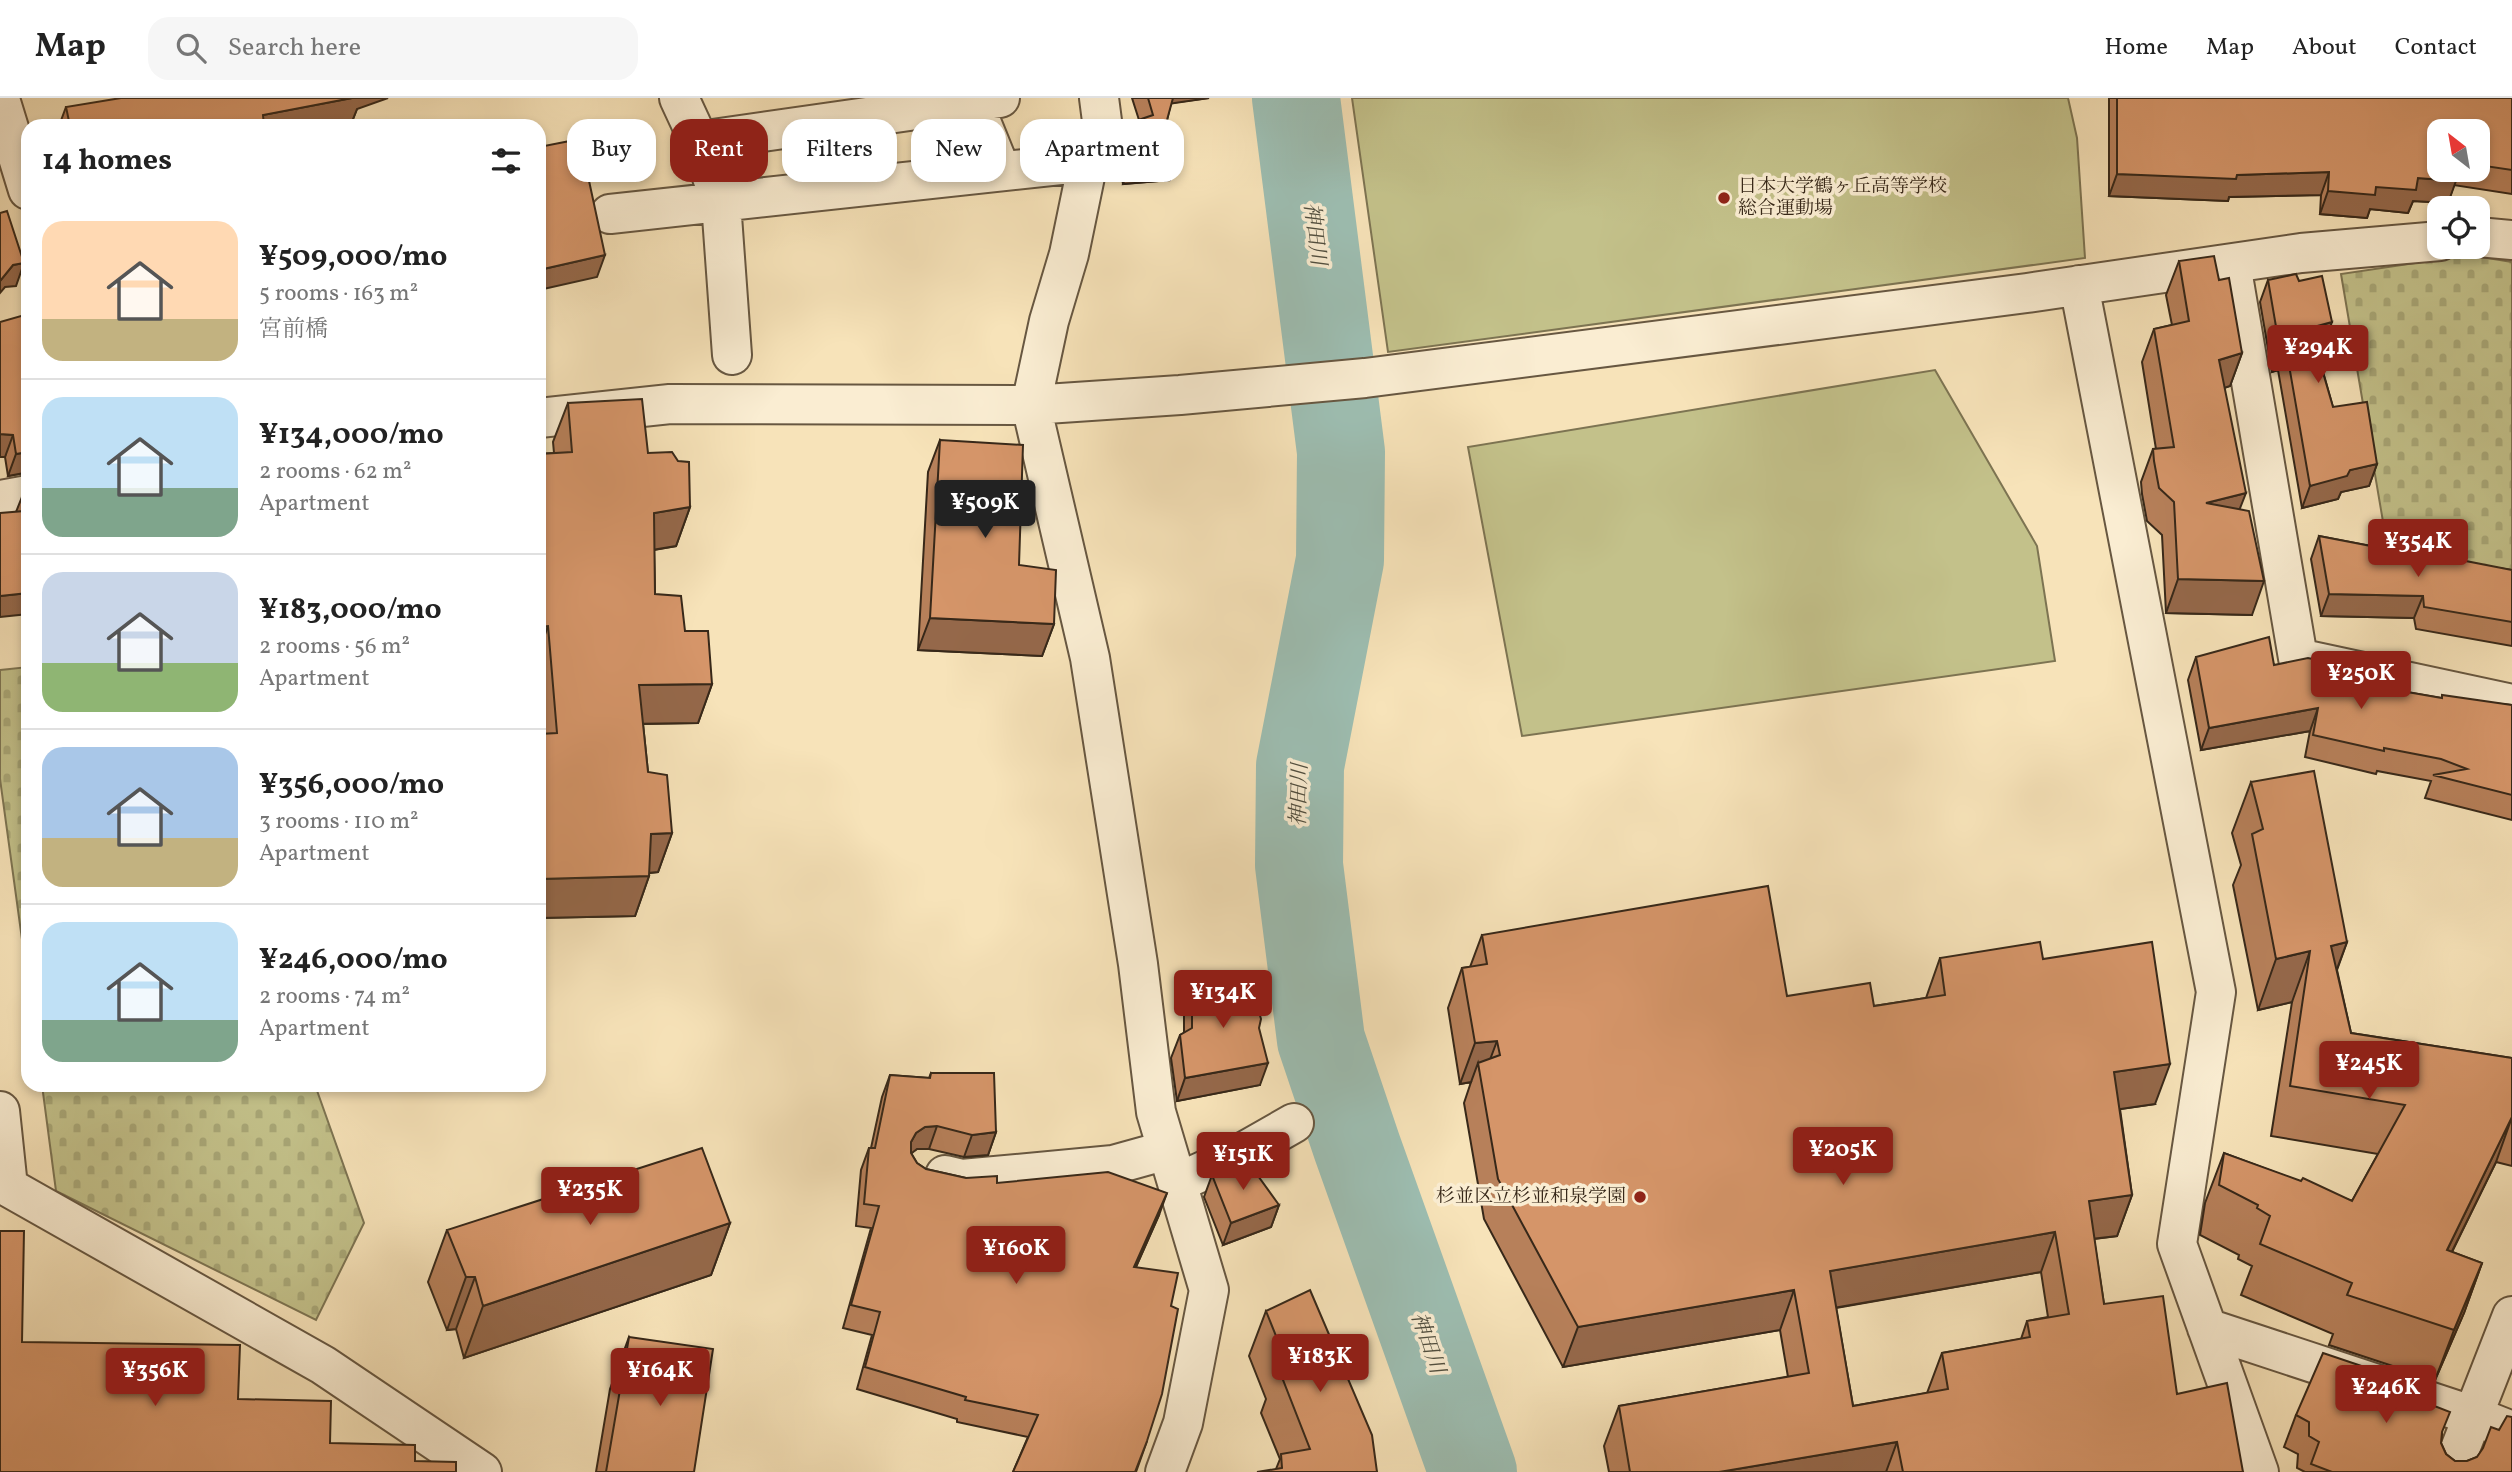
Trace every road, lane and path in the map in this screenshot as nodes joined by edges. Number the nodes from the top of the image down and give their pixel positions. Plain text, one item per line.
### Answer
1 (679, 98) edge
2 (1099, 98) edge
3 (0, 99) edge
4 (987, 100) edge
5 (689, 119) edge
6 (991, 119) edge
7 (1102, 119) edge
8 (768, 131) edge
9 (21, 167) edge
10 (911, 181) edge
11 (714, 182) edge
12 (1084, 182) edge
13 (721, 202) junction
14 (610, 214) dead end
15 (2490, 238) edge
16 (2512, 240) edge
17 (2427, 242) edge
18 (2231, 264) junction
19 (2079, 285) junction
20 (732, 355) dead end
21 (1031, 405) junction
22 (546, 417) edge
23 (21, 496) edge
24 (0, 499) edge
25 (2512, 704) edge
26 (0, 1111) edge
27 (1294, 1123) dead end
28 (1172, 1167) junction
29 (924, 1170) edge
30 (4, 1186) edge
31 (2512, 1317) edge
32 (2207, 1328) junction
33 (2474, 1416) junction
34 (2512, 1431) edge
35 (482, 1472) edge
36 (1165, 1472) edge
37 (2259, 1472) edge
38 (2451, 1472) edge

1 - 5 street
2 - 7 street
3 - 9 street
4 - 6 street
4 - 8 street
10 - 13 street
11 - 13 street
12 - 21 street
13 - 14 street
13 - 20 street
15 - 16 street
17 - 18 street
18 - 19 street
18 - 25 street
19 - 21 street
19 - 32 street
21 - 22 street
21 - 28 street
23 - 24 street
26 - 30 street
27 - 28 street
28 - 29 street
28 - 36 street
30 - 35 street
31 - 33 street
32 - 33 street
32 - 37 street
33 - 34 street
33 - 38 street

